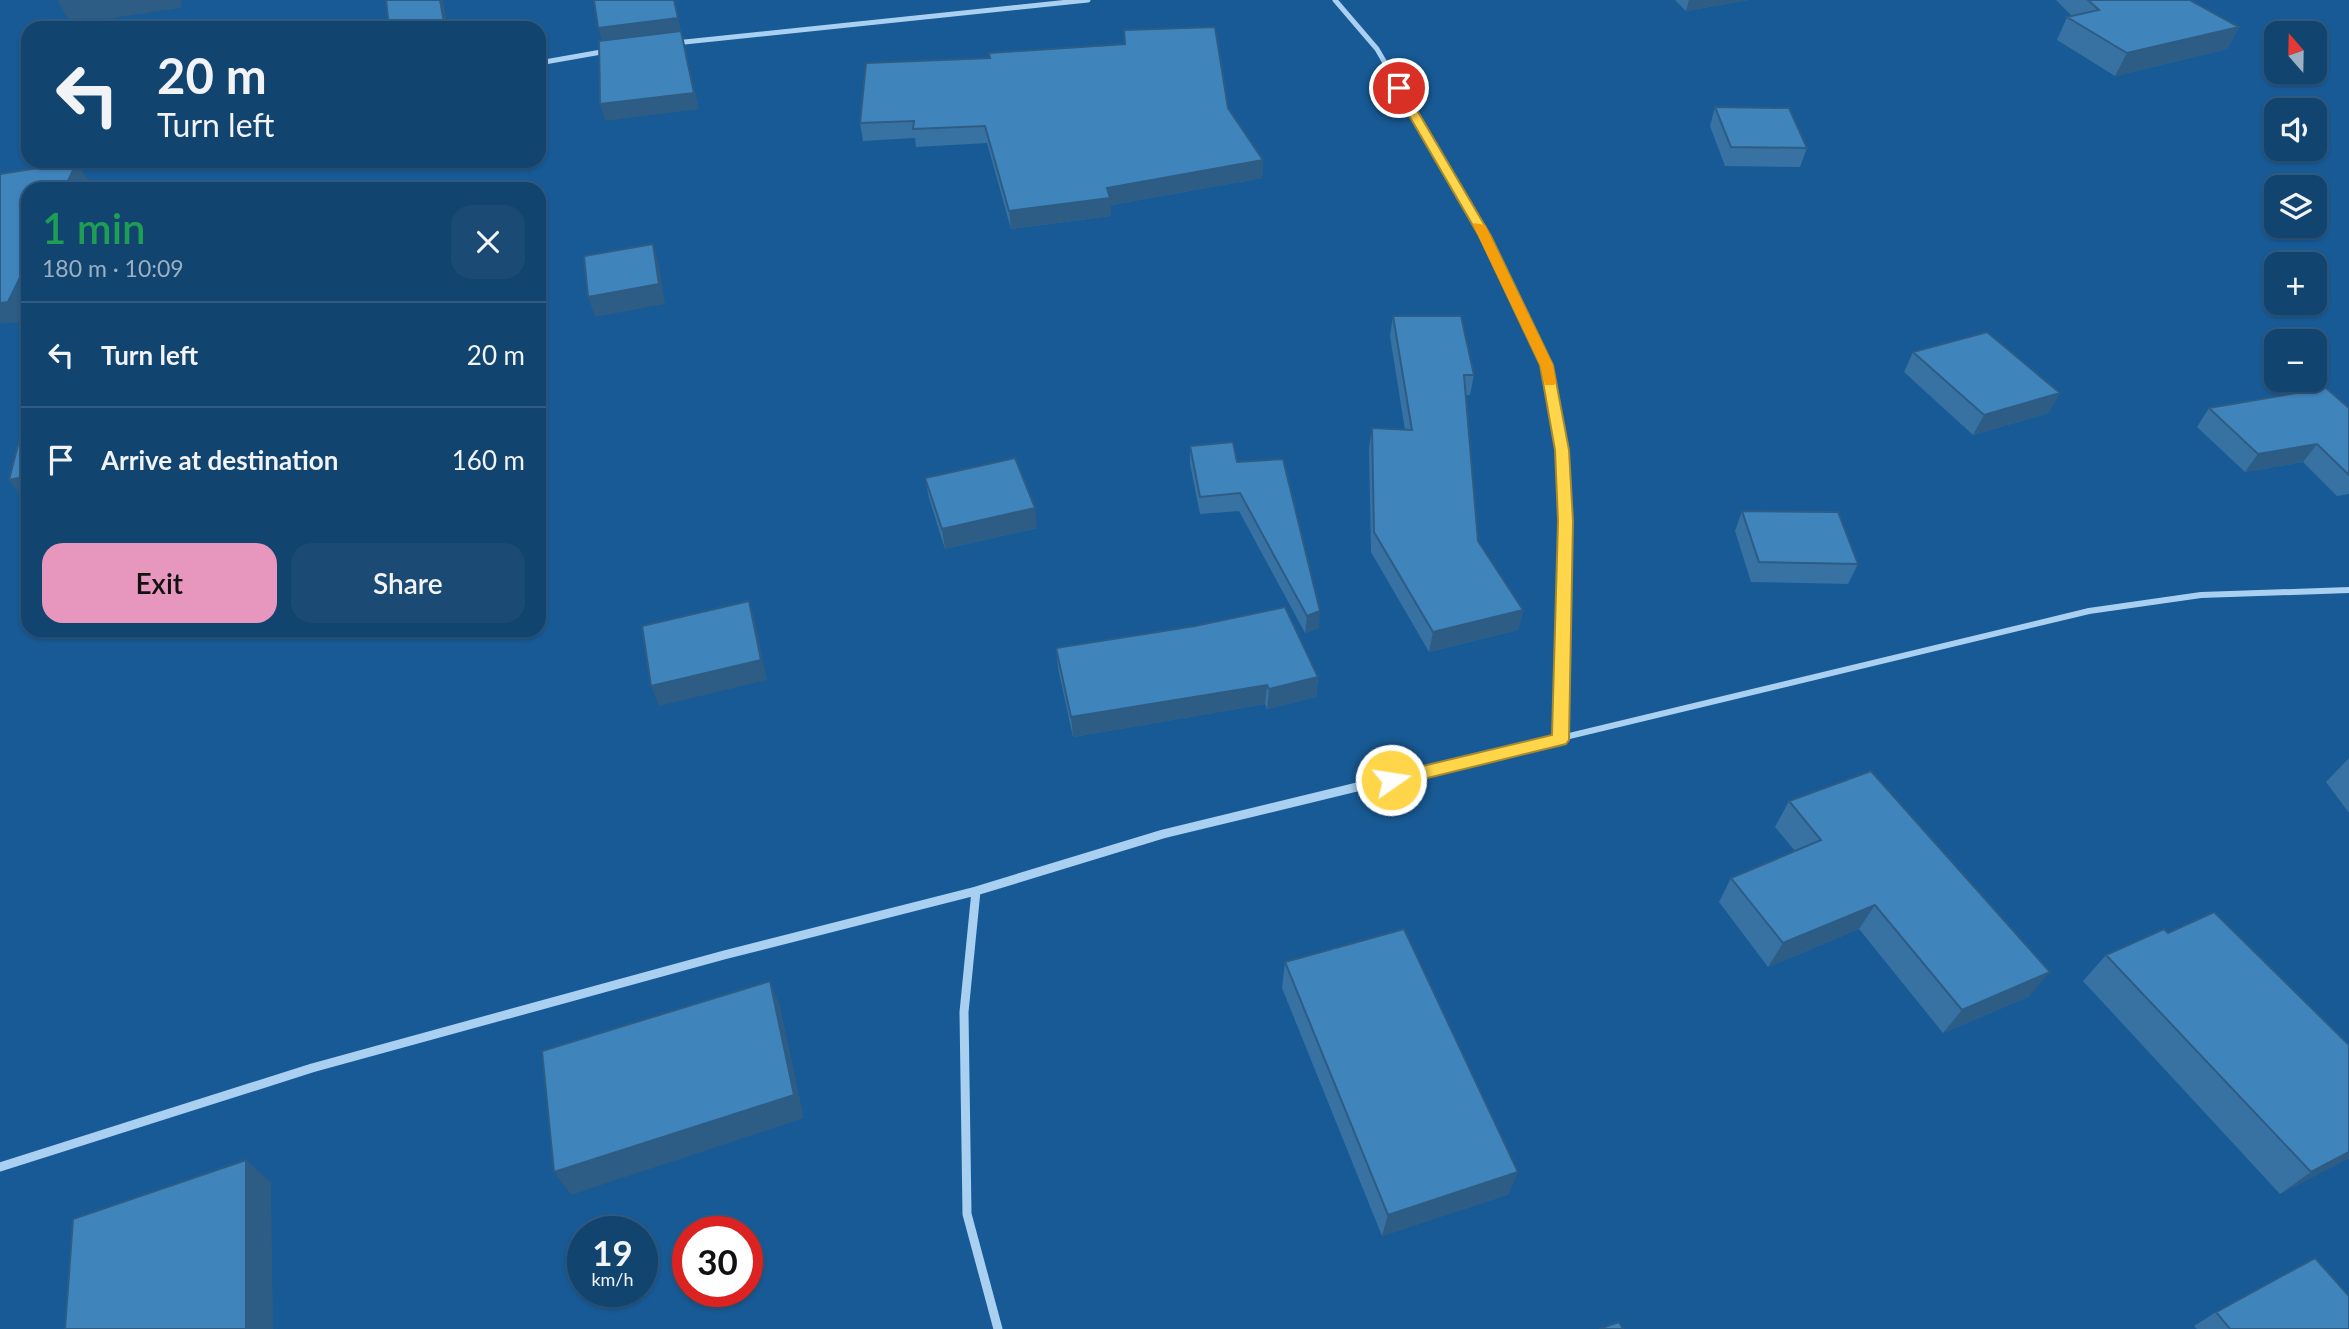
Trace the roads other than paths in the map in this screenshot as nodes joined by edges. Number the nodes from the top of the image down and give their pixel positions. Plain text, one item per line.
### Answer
1 (1088, 0) edge
2 (1335, 0) edge
3 (674, 43) edge
4 (618, 49) edge
5 (546, 62) edge
6 (2349, 590) edge
7 (1560, 740) junction
8 (976, 891) junction
9 (0, 1167) edge
10 (998, 1329) edge

1 - 3 street
2 - 7 street
4 - 5 street
6 - 7 street
7 - 8 street
8 - 9 street
8 - 10 street

